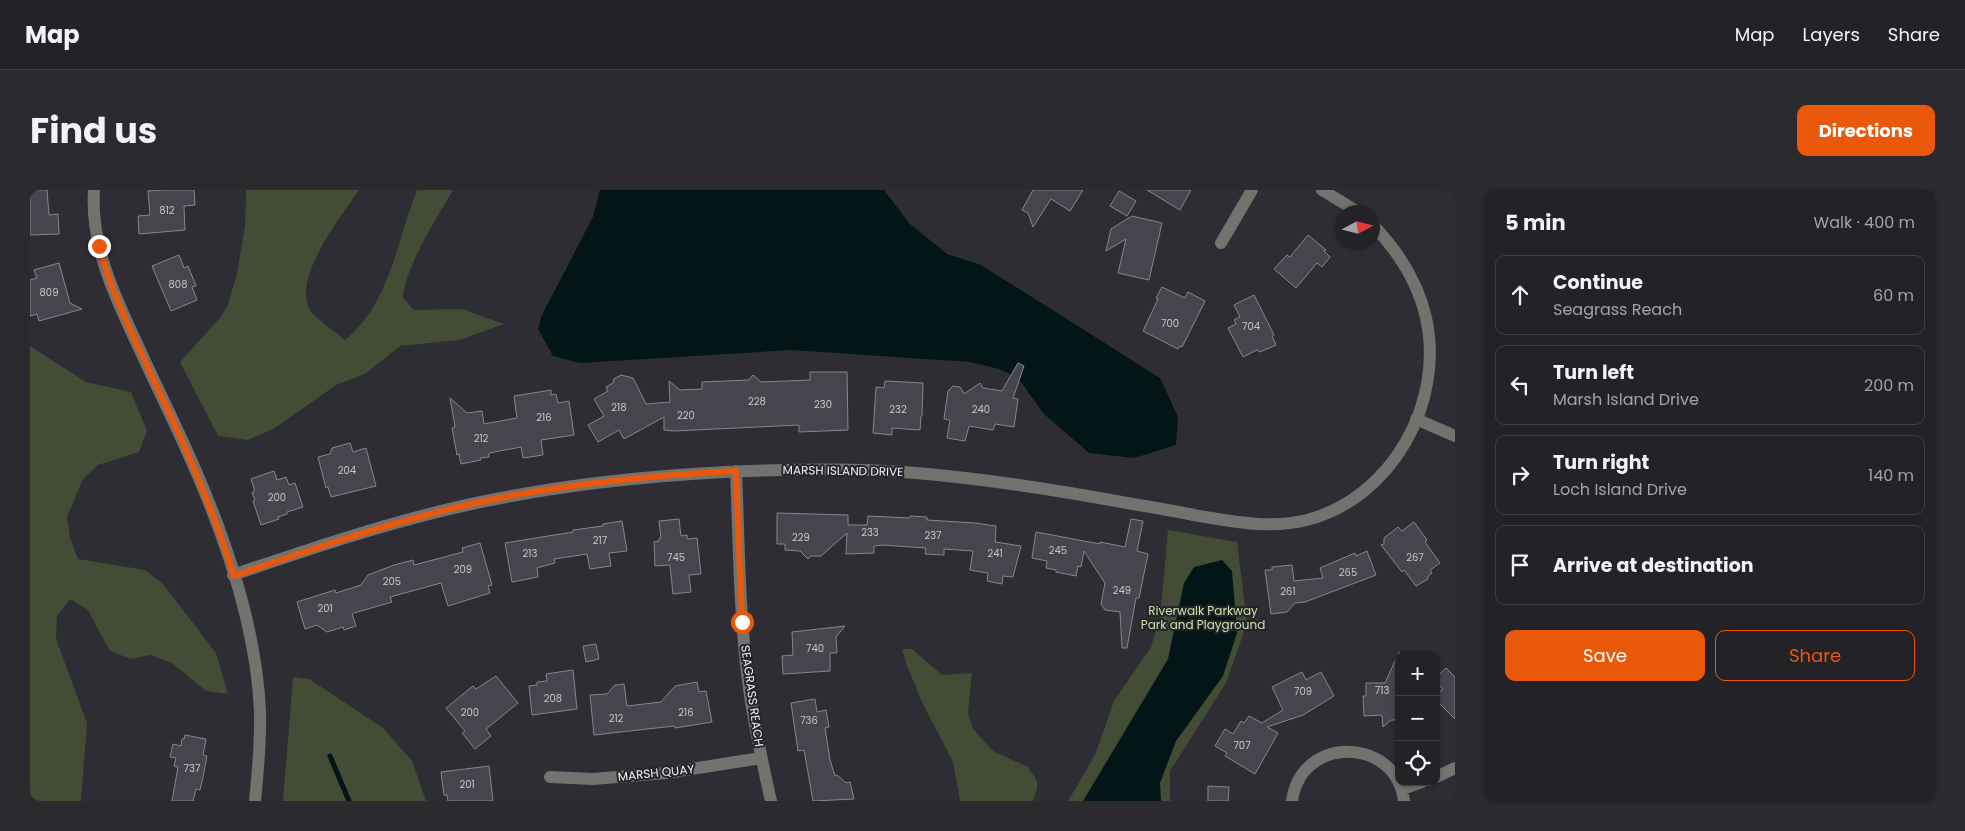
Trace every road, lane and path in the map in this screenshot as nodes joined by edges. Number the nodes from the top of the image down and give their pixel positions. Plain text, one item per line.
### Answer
1 (94, 190) edge
2 (1252, 190) edge
3 (1322, 190) edge
4 (1347, 205) edge
5 (1380, 232) edge
6 (1221, 243) dead end
7 (1416, 419) junction
8 (1455, 436) edge
9 (736, 471) junction
10 (234, 576) junction
11 (761, 758) junction
12 (1455, 768) edge
13 (1440, 775) edge
14 (550, 776) dead end
15 (1416, 786) edge
16 (1403, 795) edge
17 (255, 801) edge
18 (771, 801) edge
19 (1292, 801) edge

1 - 10 street
2 - 6 street
3 - 4 street
5 - 7 street, MARSH ISLAND DRIVE
7 - 8 street
7 - 9 street, MARSH ISLAND DRIVE
9 - 10 street, MARSH ISLAND DRIVE
9 - 11 street, SEAGRASS REACH
10 - 17 street
11 - 14 street, MARSH QUAY
11 - 18 street, SEAGRASS REACH
12 - 13 street
15 - 16 street
16 - 19 street

